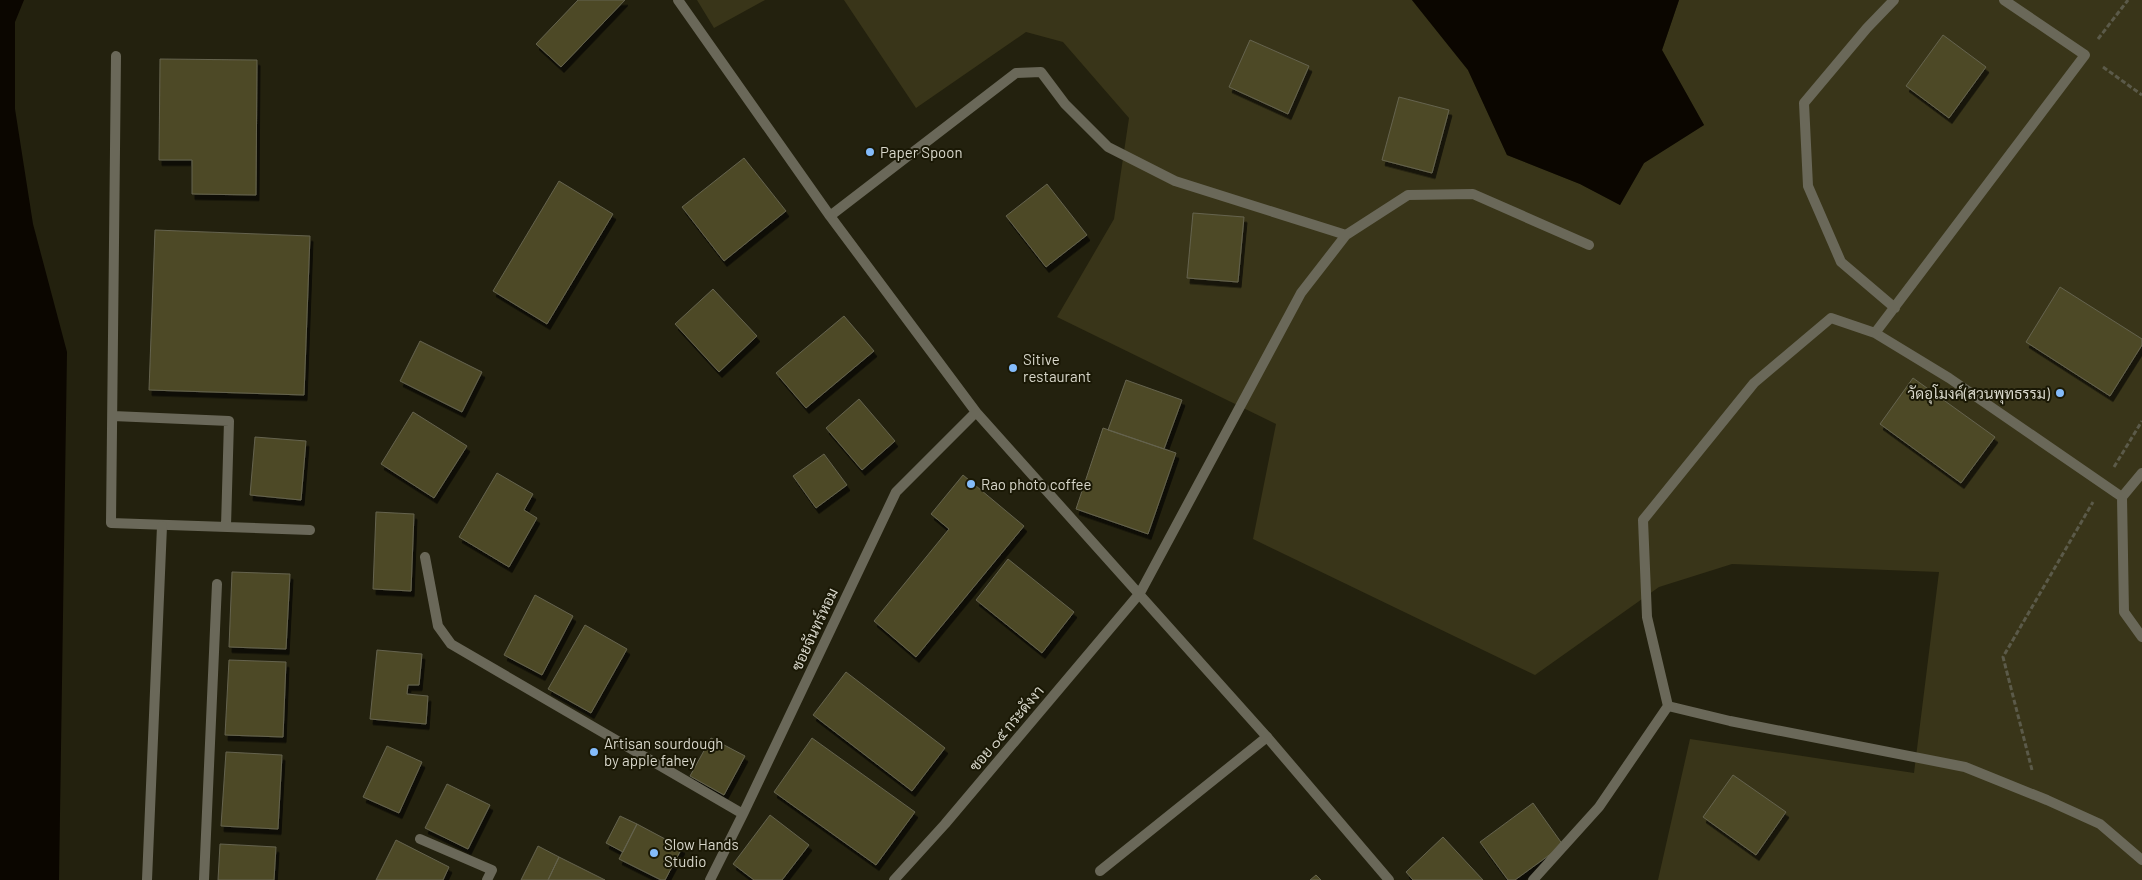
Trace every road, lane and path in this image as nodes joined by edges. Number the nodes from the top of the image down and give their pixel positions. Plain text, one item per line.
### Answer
1 (678, 0) edge
2 (1894, 0) edge
3 (2004, 0) edge
4 (2128, 0) edge
5 (2086, 55) junction
6 (116, 56) dead end
7 (2142, 95) edge
8 (830, 216) junction
9 (1346, 235) junction
10 (1589, 245) dead end
11 (1895, 308) junction
12 (1875, 333) junction
13 (976, 412) junction
14 (113, 416) junction
15 (2142, 421) edge
16 (2142, 473) edge
17 (2103, 484) junction
18 (2122, 497) junction
19 (162, 526) junction
20 (226, 526) junction
21 (310, 530) dead end
22 (425, 557) dead end
23 (217, 584) dead end
24 (1140, 593) junction
25 (2142, 637) edge
26 (1668, 706) junction
27 (1268, 737) junction
28 (2040, 797) junction
29 (744, 814) junction
30 (420, 839) dead end
31 (2142, 860) edge
32 (1100, 871) dead end
33 (148, 880) edge
34 (204, 880) edge
35 (487, 880) edge
36 (710, 880) edge
37 (894, 880) edge
38 (1389, 880) edge
39 (1533, 880) edge

1 - 8 street
2 - 11 street
3 - 5 street
4 - 5 path
5 - 7 path
5 - 11 street
6 - 14 street
8 - 9 street
8 - 13 street
9 - 10 street, ซอย ๐๕ กระดังงา
9 - 24 street, ซอย ๐๕ กระดังงา
11 - 12 street
12 - 17 street
12 - 26 street
13 - 24 street
13 - 29 street, ซอยจันทร์หอม
14 - 19 street
14 - 20 street
15 - 17 path
16 - 18 street
17 - 18 street
17 - 28 path
18 - 25 street
19 - 20 street
19 - 33 street
20 - 21 street
22 - 29 street
23 - 34 street
24 - 27 street
24 - 37 street, ซอย ๐๕ กระดังงา
26 - 28 street
26 - 39 street
27 - 32 street
27 - 38 street
28 - 31 street
29 - 36 street, ซอยจันทร์หอม
30 - 35 street

